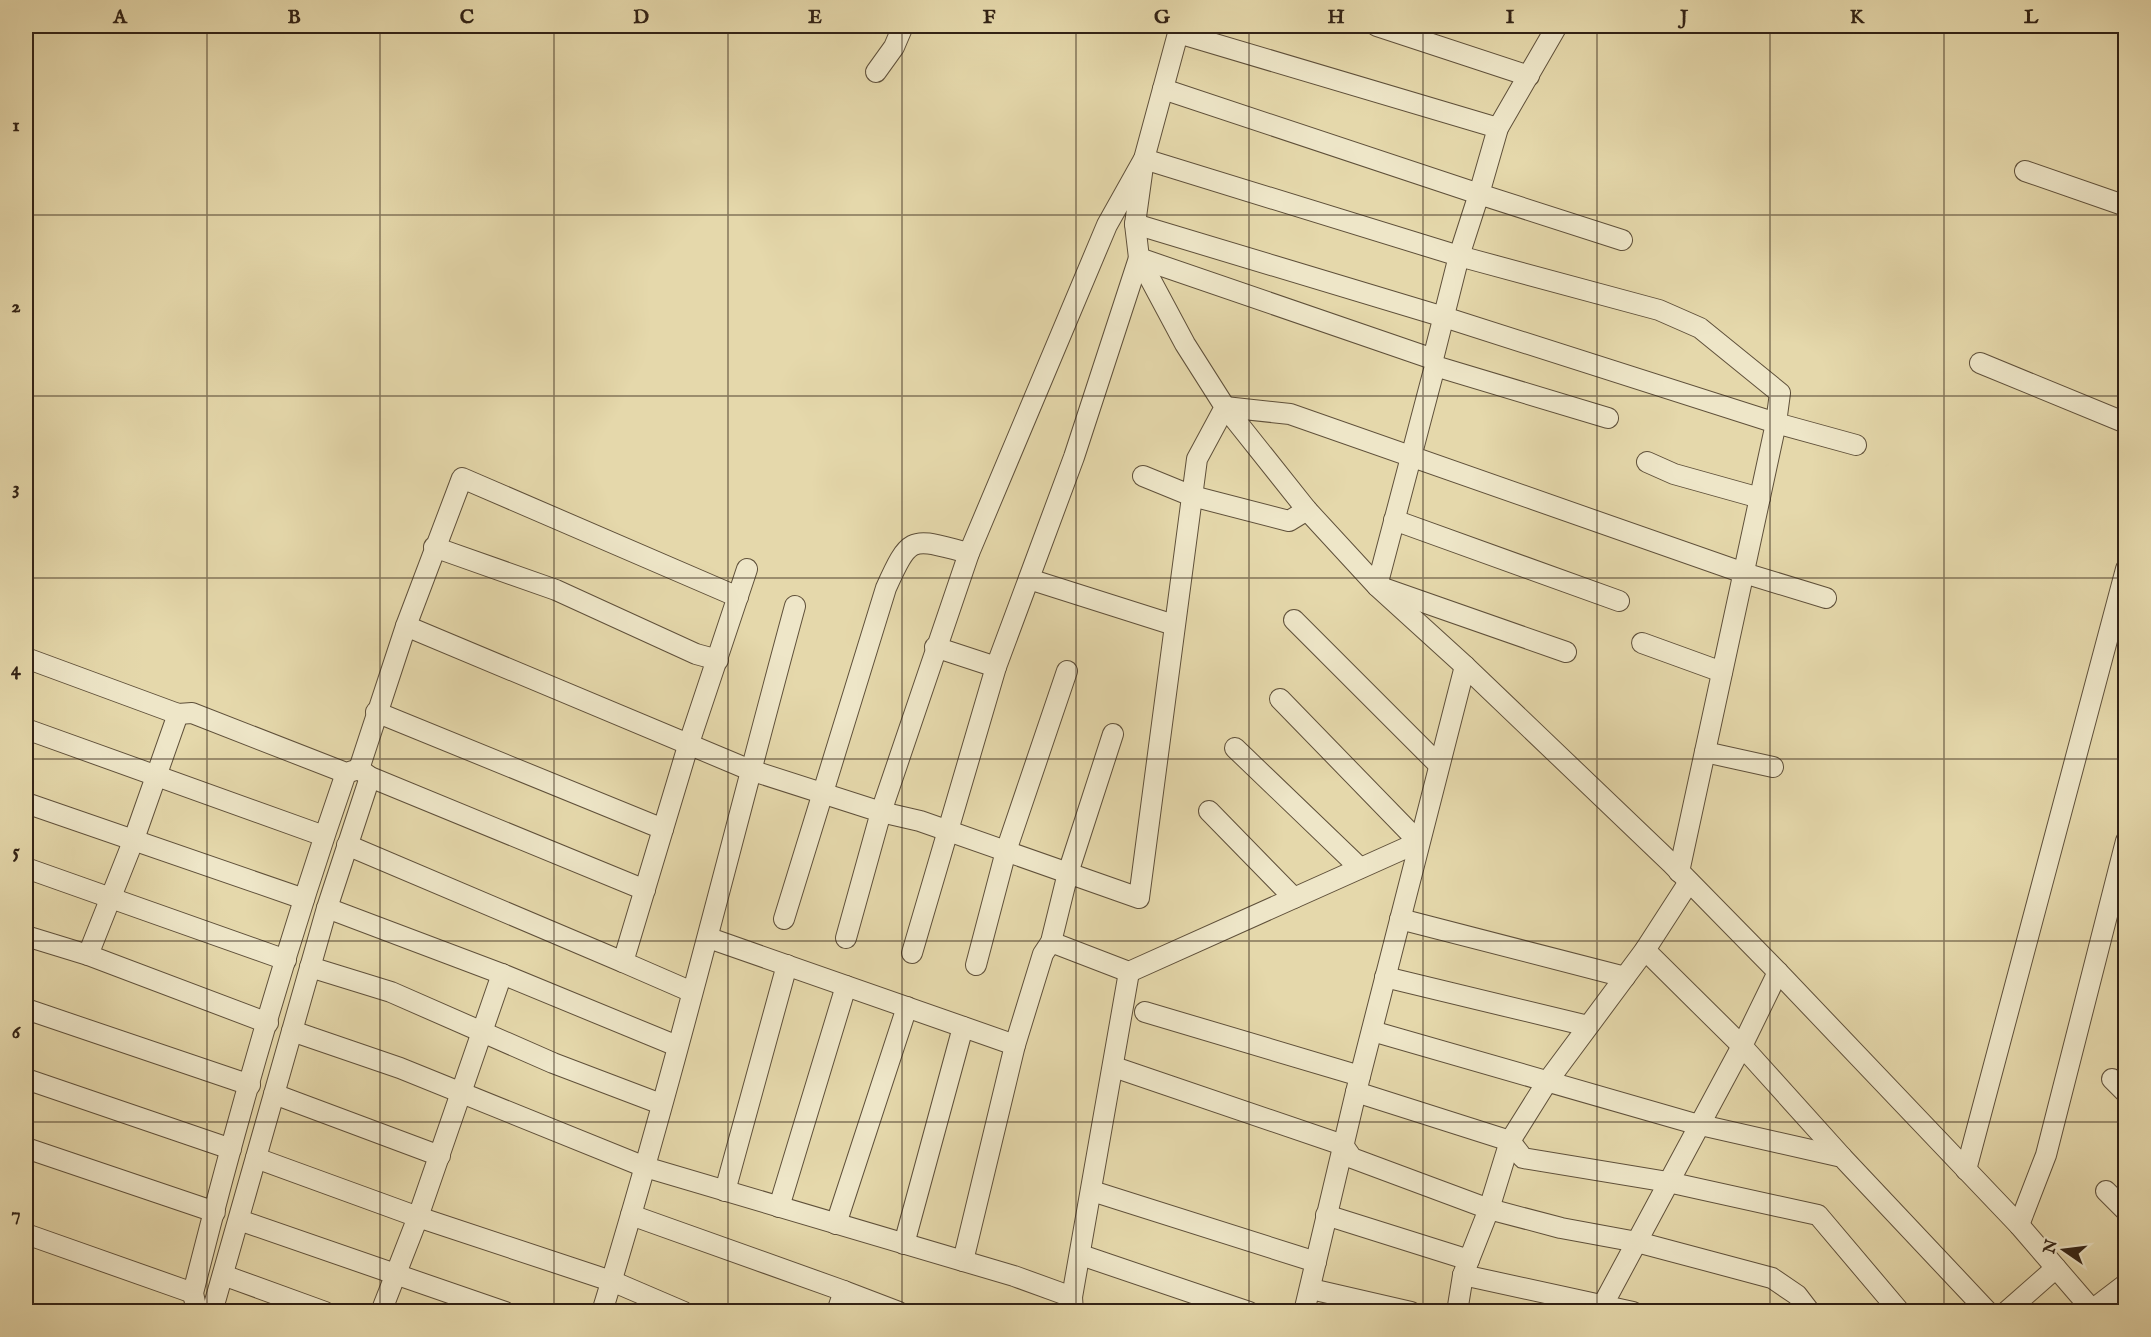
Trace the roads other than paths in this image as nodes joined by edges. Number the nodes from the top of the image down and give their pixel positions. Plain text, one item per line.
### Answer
1 (903, 26) edge
2 (1377, 26) edge
3 (1557, 26) edge
4 (1179, 29) edge
5 (876, 72) dead end
6 (1529, 76) junction
7 (1163, 89) junction
8 (1498, 128) junction
9 (1144, 159) junction
10 (2025, 171) dead end
11 (1479, 194) junction
12 (2126, 206) edge
13 (1135, 224) junction
14 (1622, 240) dead end
15 (1459, 256) junction
16 (1139, 258) junction
17 (1444, 317) junction
18 (1434, 363) junction
19 (1980, 363) dead end
20 (1225, 407) junction
21 (1608, 418) dead end
22 (1776, 423) junction
23 (2126, 423) edge
24 (1856, 445) dead end
25 (1411, 455) junction
26 (1647, 462) dead end
27 (1143, 477) dead end
28 (1192, 496) junction
29 (1760, 498) junction
30 (1307, 510) junction
31 (1394, 520) junction
32 (434, 547) junction
33 (969, 554) junction
34 (747, 569) dead end
35 (2126, 569) edge
36 (1744, 573) junction
37 (1029, 579) junction
38 (1377, 586) junction
39 (738, 597) junction
40 (1826, 598) dead end
41 (1620, 601) dead end
42 (795, 606) dead end
43 (1294, 620) dead end
44 (1174, 625) junction
45 (406, 626) junction
46 (1642, 643) dead end
47 (935, 647) junction
48 (1566, 651) dead end
49 (26, 658) edge
50 (718, 660) junction
51 (1465, 666) junction
52 (996, 667) junction
53 (1067, 671) dead end
54 (1722, 672) junction
55 (1280, 699) dead end
56 (375, 712) junction
57 (178, 714) junction
58 (26, 729) edge
59 (1113, 734) dead end
60 (688, 746) junction
61 (1235, 748) dead end
62 (1705, 752) junction
63 (1438, 764) junction
64 (1773, 767) dead end
65 (750, 770) junction
66 (358, 773) junction
67 (156, 777) junction
68 (823, 792) junction
69 (26, 802) edge
70 (1209, 811) dead end
71 (881, 812) junction
72 (663, 829) junction
73 (946, 832) junction
74 (324, 836) junction
75 (134, 839) junction
76 (2126, 841) edge
77 (1419, 842) junction
78 (347, 844) junction
79 (1006, 851) junction
80 (26, 868) edge
81 (1360, 868) junction
82 (1068, 873) junction
83 (1684, 877) junction
84 (645, 890) junction
85 (1294, 898) junction
86 (304, 899) junction
87 (112, 900) junction
88 (327, 908) junction
89 (784, 919) dead end
90 (1400, 919) junction
91 (26, 936) edge
92 (709, 938) junction
93 (846, 938) dead end
94 (1051, 942) junction
95 (1645, 950) junction
96 (912, 953) dead end
97 (88, 955) junction
98 (286, 960) junction
99 (622, 962) junction
100 (787, 965) junction
101 (976, 965) dead end
102 (310, 967) junction
103 (1130, 972) junction
104 (1778, 972) junction
105 (502, 974) junction
106 (1385, 977) junction
107 (1625, 977) junction
108 (846, 986) junction
109 (692, 992) junction
110 (907, 1007) junction
111 (26, 1009) edge
112 (1146, 1012) dead end
113 (268, 1023) junction
114 (1588, 1026) junction
115 (963, 1027) junction
116 (1372, 1030) junction
117 (292, 1031) junction
118 (481, 1031) junction
119 (1015, 1045) junction
120 (677, 1046) junction
121 (1742, 1046) junction
122 (1114, 1067) junction
123 (26, 1078) edge
124 (1547, 1082) junction
125 (1358, 1084) junction
126 (250, 1085) junction
127 (274, 1094) junction
128 (461, 1095) junction
129 (661, 1104) junction
130 (1698, 1124) junction
131 (1510, 1141) junction
132 (1343, 1145) junction
133 (26, 1148) edge
134 (231, 1149) junction
135 (440, 1156) junction
136 (1842, 1157) junction
137 (256, 1158) junction
138 (645, 1167) junction
139 (1966, 1170) junction
140 (1668, 1182) junction
141 (725, 1191) junction
142 (1092, 1191) junction
143 (2106, 1191) dead end
144 (779, 1207) junction
145 (1489, 1209) junction
146 (2126, 1211) edge
147 (215, 1212) junction
148 (631, 1215) junction
149 (1326, 1215) junction
150 (418, 1217) junction
151 (239, 1220) junction
152 (836, 1224) junction
153 (2019, 1225) junction
154 (26, 1234) edge
155 (1637, 1242) junction
156 (904, 1244) junction
157 (1081, 1255) junction
158 (963, 1261) junction
159 (1316, 1262) junction
160 (1466, 1267) junction
161 (2056, 1268) junction
162 (398, 1273) junction
163 (224, 1275) junction
164 (611, 1282) junction
165 (2126, 1284) edge
166 (1311, 1289) junction
167 (844, 1291) junction
168 (195, 1302) edge
169 (1073, 1304) edge
170 (1601, 1308) edge
171 (2093, 1310) edge
172 (212, 1311) edge
173 (325, 1311) edge
174 (381, 1311) edge
175 (505, 1311) edge
176 (602, 1311) edge
177 (684, 1311) edge
178 (837, 1311) edge
179 (899, 1311) edge
180 (1249, 1311) edge
181 (1304, 1311) edge
182 (1411, 1311) edge
183 (1457, 1311) edge
184 (1633, 1311) edge
185 (1810, 1311) edge
186 (1900, 1311) edge
187 (1988, 1311) edge
188 (2006, 1311) edge

1 - 5 street
2 - 6 street
3 - 6 street
4 - 7 street
4 - 8 street
6 - 8 street
7 - 9 street
7 - 11 street
8 - 11 street
9 - 13 street
9 - 15 street
9 - 33 street
10 - 12 street
11 - 14 street
11 - 15 street
13 - 16 street
13 - 17 street
15 - 17 street
15 - 22 street
16 - 18 street
16 - 20 street
16 - 37 street
17 - 18 street
17 - 22 street
18 - 21 street
18 - 25 street
19 - 23 street
20 - 25 street
20 - 28 street
20 - 30 street
22 - 24 street
22 - 29 street
25 - 31 street
25 - 36 street
26 - 29 street
27 - 28 street
28 - 30 street
28 - 44 street
29 - 36 street
30 - 38 street
31 - 38 street
31 - 41 street
32 - 39 street
32 - 45 street
32 - 50 street
33 - 47 street
33 - 68 street
34 - 39 street
35 - 139 street
36 - 40 street
36 - 54 street
37 - 44 street
37 - 52 street
38 - 48 street
38 - 51 street
39 - 50 street
42 - 65 street
43 - 63 street
44 - 82 street
45 - 56 street
45 - 60 street
46 - 54 street
47 - 52 street
47 - 71 street
49 - 57 street
50 - 60 street
51 - 63 street
51 - 83 street
52 - 73 street
53 - 79 street
54 - 62 street
55 - 77 street
56 - 66 street
56 - 72 street
57 - 66 street
57 - 67 street
58 - 67 street
59 - 82 street
60 - 65 street
60 - 72 street
61 - 81 street
62 - 64 street
62 - 83 street
63 - 77 street
65 - 68 street
65 - 92 street
66 - 74 street
66 - 78 street
66 - 84 street
67 - 74 street
67 - 75 street
68 - 71 street
68 - 89 street
69 - 75 street
70 - 85 street
71 - 73 street
71 - 93 street
72 - 84 street
73 - 79 street
73 - 96 street
74 - 86 street
75 - 86 street
75 - 87 street
76 - 153 street
77 - 81 street
77 - 90 street
78 - 88 street
78 - 99 street
79 - 82 street
79 - 101 street
80 - 87 street
81 - 85 street
82 - 94 street
83 - 95 street
83 - 104 street
84 - 99 street
85 - 103 street
86 - 98 street
87 - 97 street
87 - 98 street
88 - 102 street
88 - 105 street
90 - 106 street
90 - 107 street
91 - 97 street
92 - 100 street
92 - 109 street
94 - 103 street
94 - 119 street
95 - 107 street
95 - 121 street
97 - 113 street
98 - 113 street
99 - 109 street
100 - 108 street
100 - 141 street
102 - 117 street
102 - 118 street
103 - 122 street
104 - 121 street
104 - 139 street
105 - 118 street
105 - 120 street
106 - 114 street
106 - 116 street
107 - 114 street
108 - 110 street
108 - 144 street
109 - 120 street
110 - 115 street
110 - 152 street
111 - 126 street
112 - 125 street
113 - 126 street
114 - 124 street
115 - 119 street
115 - 156 street
116 - 124 street
116 - 125 street
117 - 127 street
117 - 128 street
118 - 128 street
118 - 129 street
119 - 158 street
120 - 129 street
121 - 130 street
121 - 136 street
122 - 132 street
122 - 142 street
123 - 134 street
124 - 130 street
124 - 131 street
125 - 131 street
125 - 132 street
126 - 134 street
127 - 135 street
127 - 137 street
128 - 135 street
128 - 138 street
129 - 138 street
130 - 136 street
130 - 140 street
131 - 140 street
131 - 145 street
132 - 145 street
132 - 149 street
133 - 147 street
134 - 147 street
135 - 150 street
136 - 187 street
137 - 150 street
137 - 151 street
138 - 141 street
138 - 148 street
139 - 153 street
140 - 155 street
140 - 186 street
141 - 144 street
142 - 157 street
142 - 159 street
143 - 146 street
144 - 152 street
145 - 155 street
145 - 160 street
147 - 168 street
148 - 164 street
148 - 167 street
149 - 159 street
149 - 160 street
150 - 162 street
150 - 164 street
151 - 162 street
151 - 163 street
152 - 156 street
153 - 161 street
154 - 168 street
155 - 170 street
155 - 185 street
156 - 158 street
157 - 169 street
157 - 180 street
158 - 169 street
159 - 166 street
160 - 170 street
160 - 183 street
161 - 171 street
161 - 188 street
162 - 174 street
162 - 175 street
163 - 172 street
163 - 173 street
164 - 176 street
164 - 177 street
165 - 171 street
166 - 181 street
166 - 182 street
167 - 178 street
167 - 179 street
170 - 184 street

